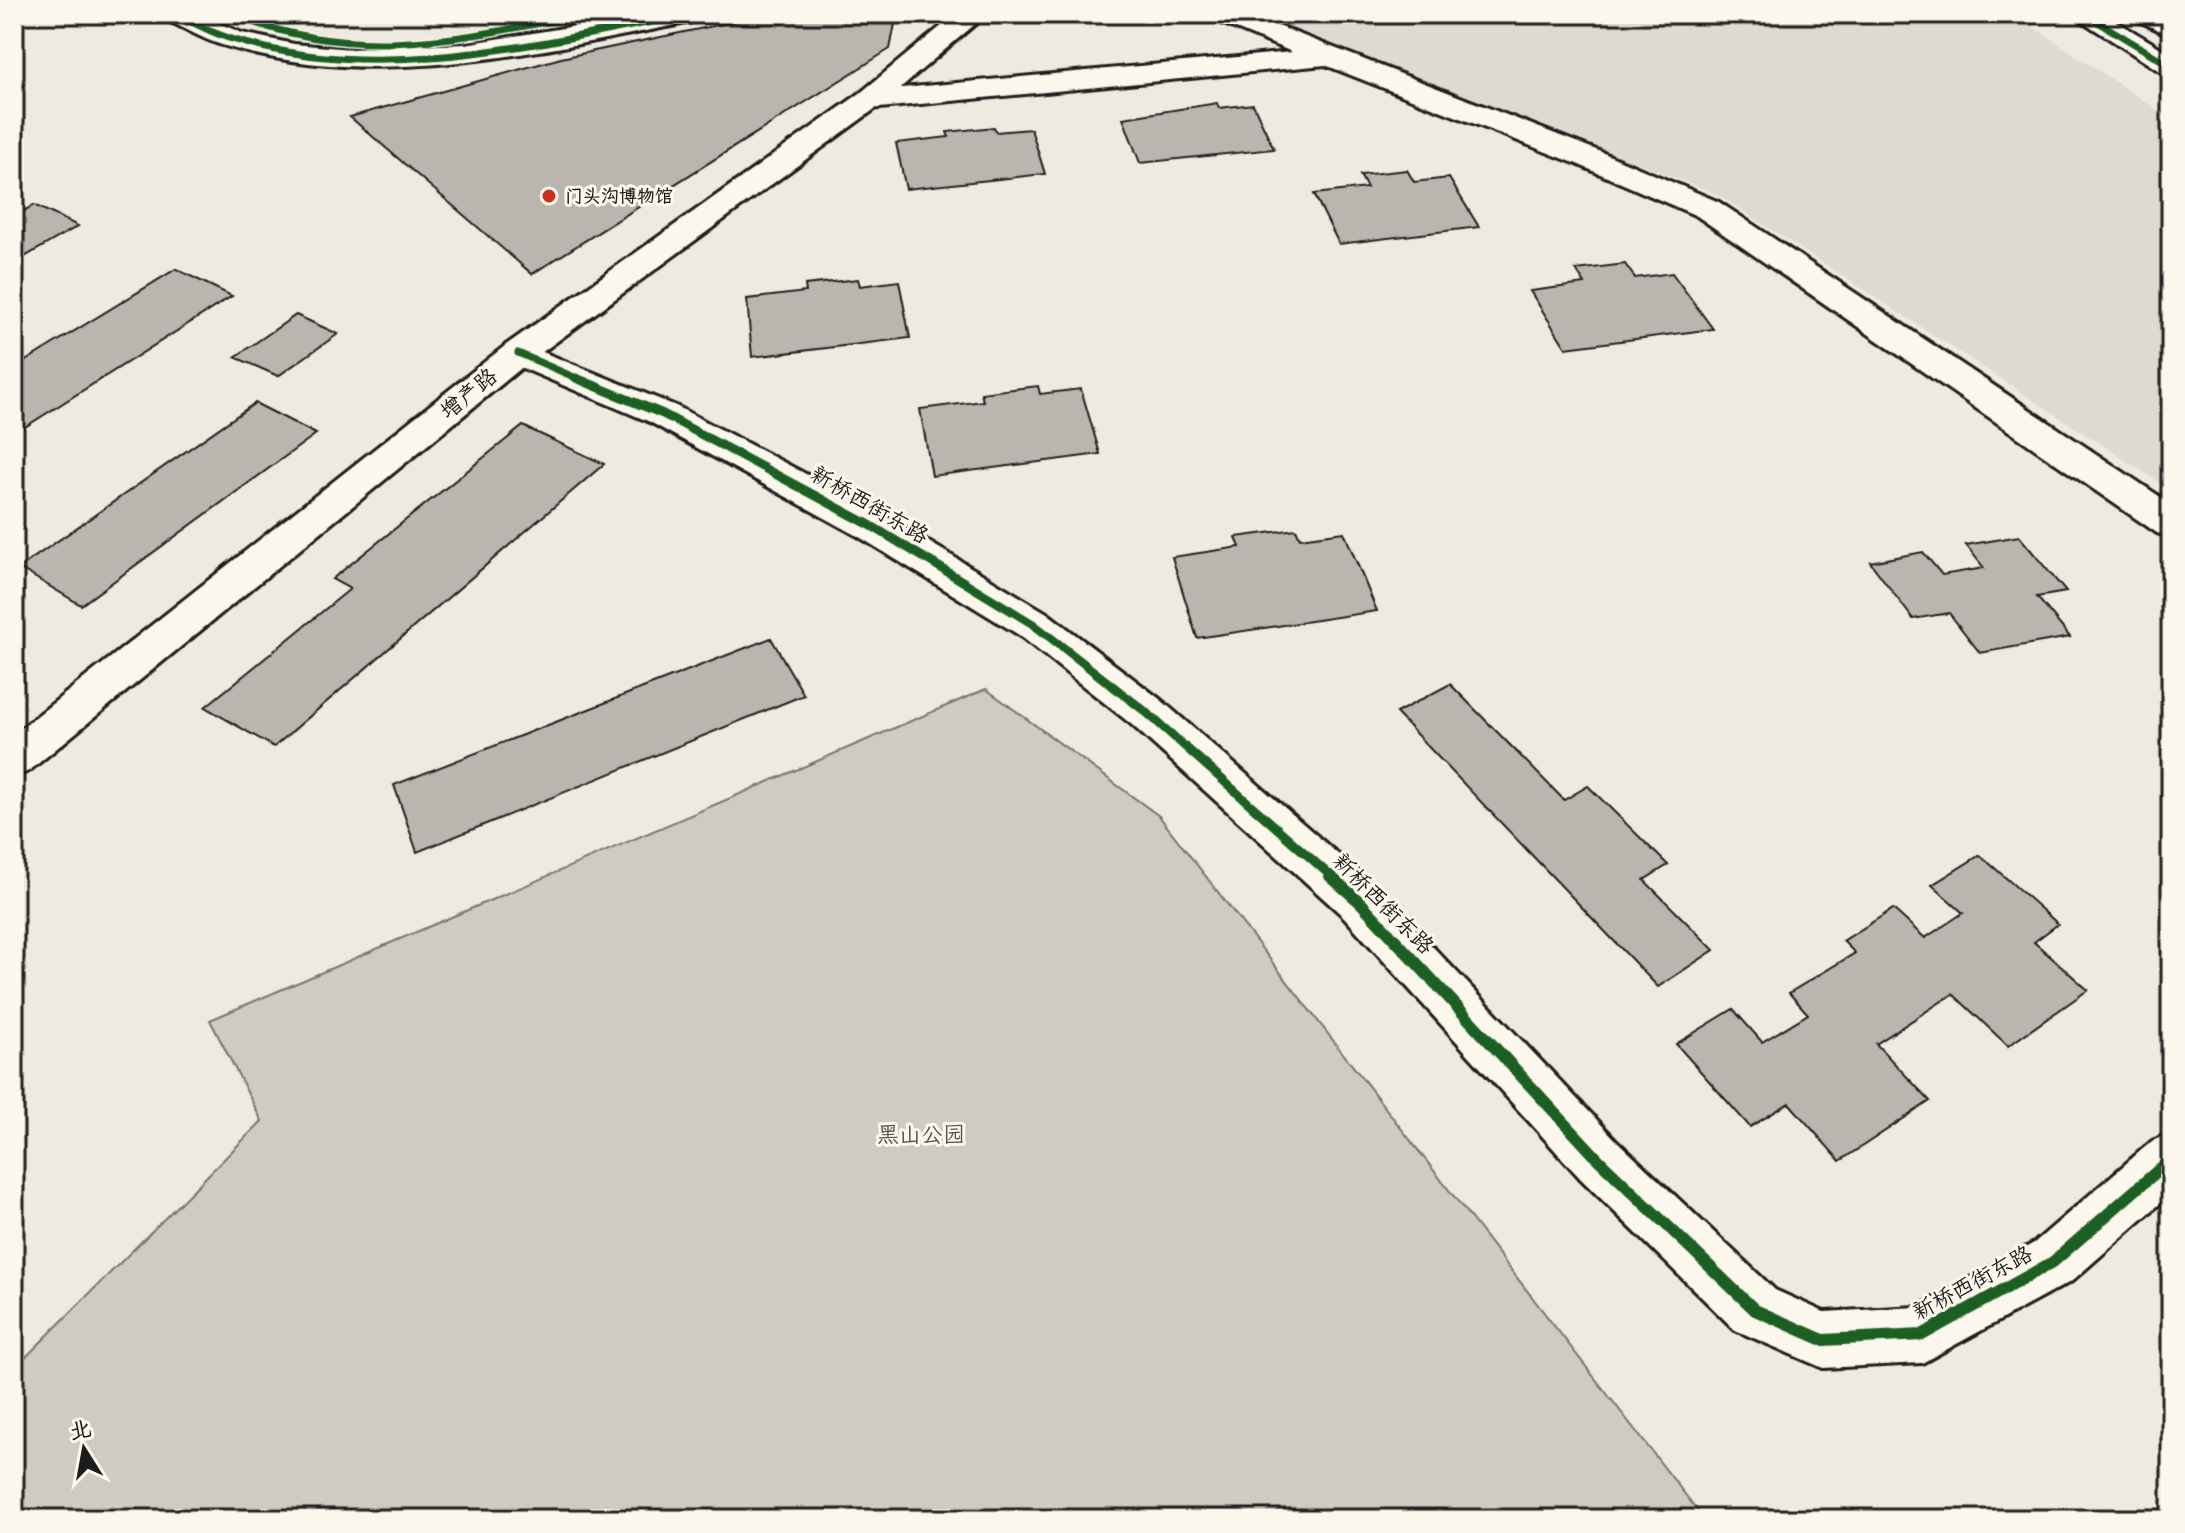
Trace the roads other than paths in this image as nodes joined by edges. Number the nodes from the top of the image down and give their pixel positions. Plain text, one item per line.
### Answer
1 (176, 14) edge
2 (231, 14) edge
3 (588, 14) edge
4 (692, 14) edge
5 (973, 14) edge
6 (1224, 14) edge
7 (2085, 14) edge
8 (2147, 14) edge
9 (2171, 28) edge
10 (1325, 57) junction
11 (2171, 66) edge
12 (869, 100) junction
13 (518, 353) junction
14 (2171, 523) edge
15 (14, 759) edge
16 (2171, 1159) edge

1 - 4 street
2 - 3 street
5 - 12 street, 增产路
6 - 10 street
7 - 11 street
8 - 9 street
10 - 12 street
10 - 14 street
12 - 13 street, 增产路
13 - 15 street, 增产路
13 - 16 street, 新桥西街东路

